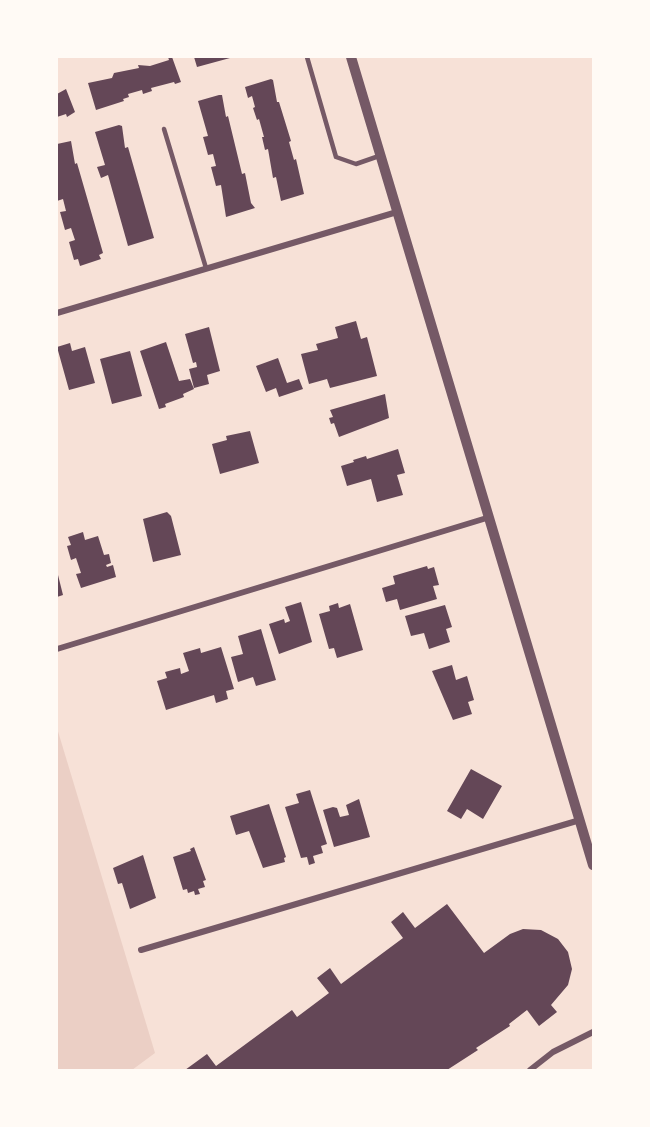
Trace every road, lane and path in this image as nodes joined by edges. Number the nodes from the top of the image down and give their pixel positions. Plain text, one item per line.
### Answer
1 (307, 57) edge
2 (351, 57) edge
3 (165, 129) dead end
4 (380, 156) junction
5 (397, 212) junction
6 (206, 268) junction
7 (57, 313) edge
8 (490, 517) junction
9 (57, 649) edge
10 (580, 820) junction
11 (593, 865) edge
12 (141, 950) dead end
13 (593, 1032) edge
14 (530, 1070) edge

1 - 4 lane
2 - 4 street
3 - 6 lane
4 - 5 street
5 - 6 street
5 - 8 street
6 - 7 street
8 - 9 street
8 - 10 street
10 - 11 street
10 - 12 street
13 - 14 street

